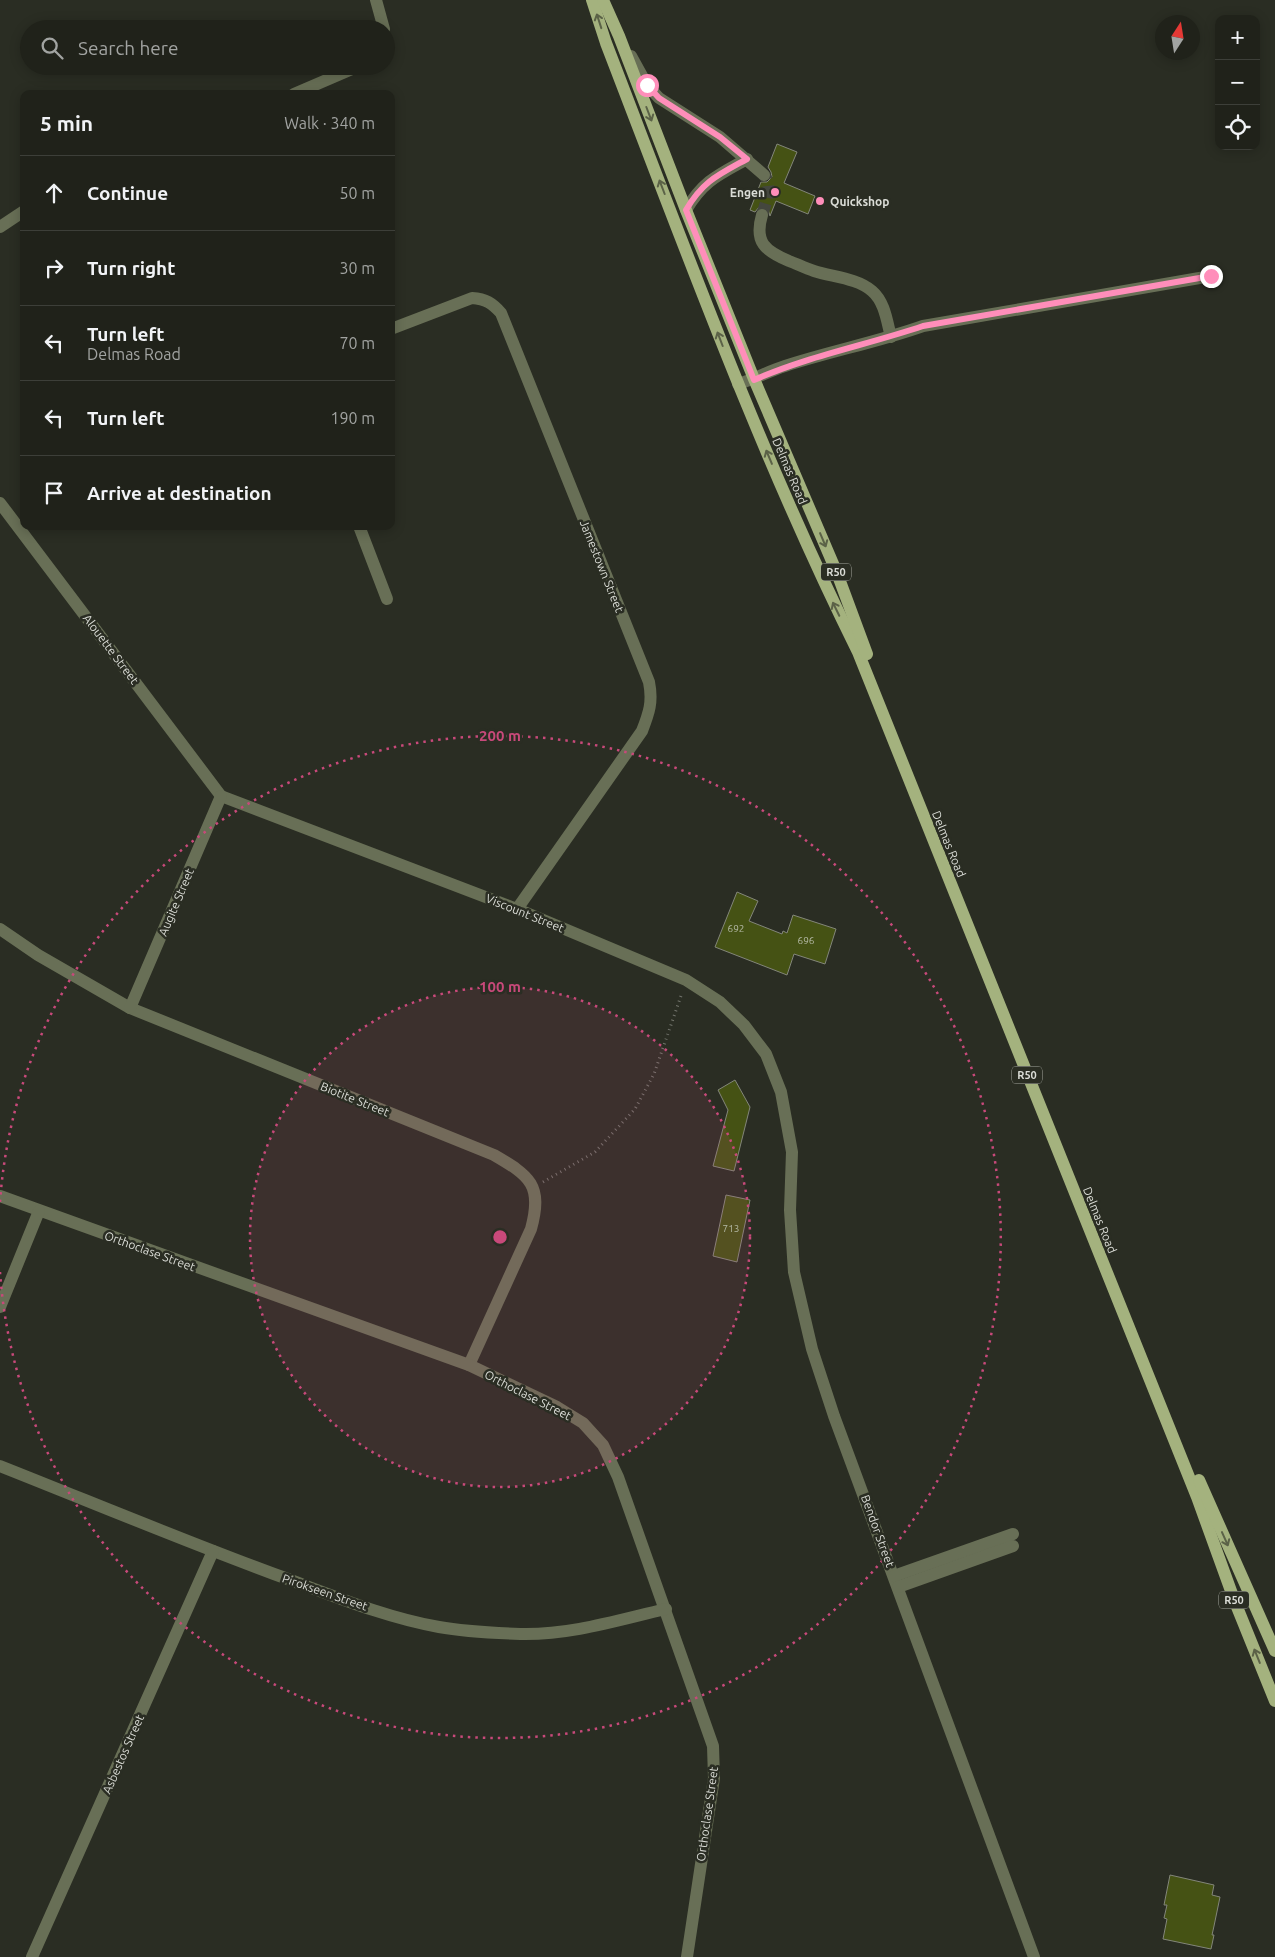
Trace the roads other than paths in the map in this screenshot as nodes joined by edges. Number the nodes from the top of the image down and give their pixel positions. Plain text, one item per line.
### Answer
1 (376, 0) edge
2 (592, 0) edge
3 (603, 0) edge
4 (382, 20) edge
5 (619, 36) junction
6 (338, 75) edge
7 (303, 90) edge
8 (747, 159) junction
9 (764, 176) tunnel mouth
10 (686, 210) junction
11 (20, 214) edge
12 (762, 215) tunnel mouth
13 (0, 227) edge
14 (1211, 276) dead end
15 (395, 327) edge
16 (891, 337) junction
17 (754, 380) junction
18 (738, 384) junction
19 (0, 503) edge
20 (20, 523) edge
21 (25, 530) edge
22 (361, 530) edge
23 (387, 598) dead end
24 (221, 796) junction
25 (517, 909) junction
26 (0, 929) edge
27 (130, 1008) junction
28 (782, 1092) joint
29 (0, 1196) edge
30 (38, 1211) junction
31 (0, 1307) edge
32 (469, 1365) junction
33 (0, 1466) edge
34 (1013, 1540) dead end
35 (213, 1552) junction
36 (896, 1582) junction
37 (666, 1609) junction
38 (1275, 1651) edge
39 (1275, 1701) edge
40 (32, 1957) edge
41 (687, 1957) edge
42 (1034, 1957) edge

1 - 4 street
18 -> 2 main road, Delmas Road / R50
3 - 5 main road, Delmas Road / R50
5 - 8 street
5 -> 10 main road, Delmas Road / R50
6 - 7 street
8 - 9 street
8 - 10 street
10 - 17 main road, Delmas Road / R50
11 - 13 street
12 - 16 street
14 - 16 street
15 - 25 street, Jamestown Street
16 - 17 street
17 - 18 street
17 -> 38 main road, Delmas Road / R50
39 -> 18 main road, Delmas Road / R50
19 - 20 street, Alouette Street
21 - 24 street, Alouette Street
22 - 23 street
24 - 25 street, Viscount Street
24 - 27 street, Augite Street
25 - 28 street, Viscount Street
26 - 27 street, Biotite Street
27 - 32 street, Biotite Street
28 - 36 street, Bendor Street
29 - 30 street, Orthoclase Street
30 - 31 street
30 - 32 street, Orthoclase Street
32 - 37 street, Orthoclase Street
33 - 35 street, Pirokseen Street
34 - 36 street
35 - 37 street, Pirokseen Street
35 - 40 street, Asbestos Street
36 - 42 street, Bendor Street
37 - 41 street, Orthoclase Street

